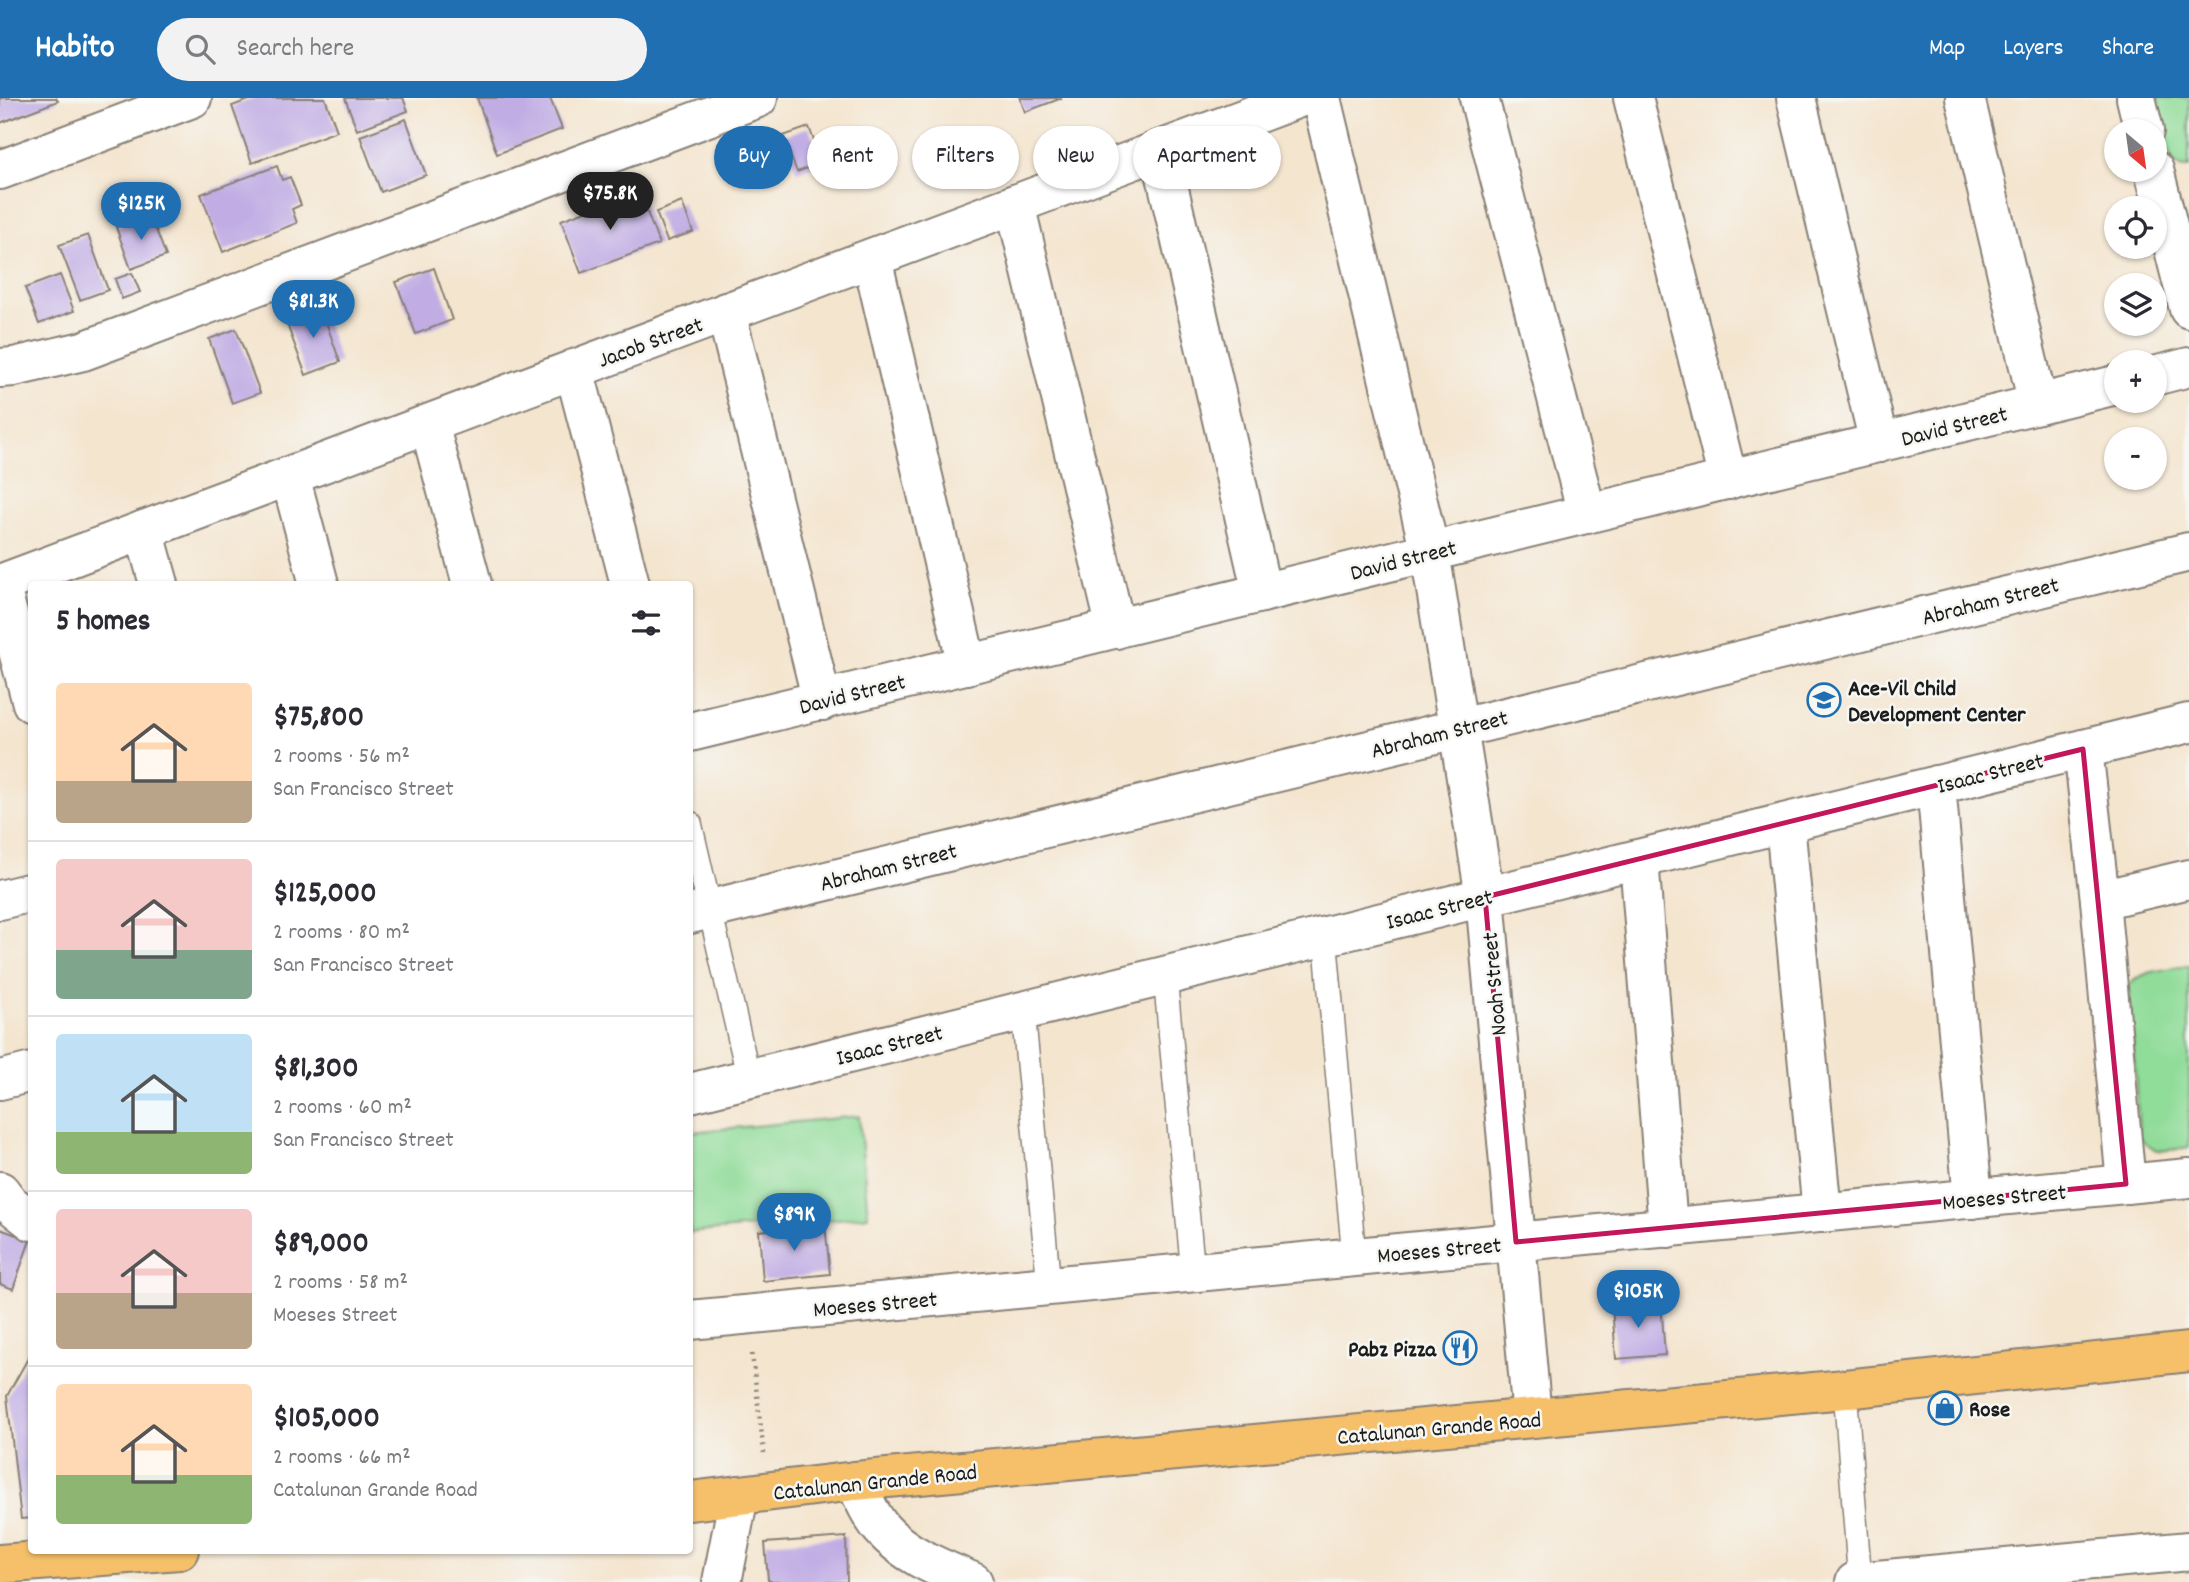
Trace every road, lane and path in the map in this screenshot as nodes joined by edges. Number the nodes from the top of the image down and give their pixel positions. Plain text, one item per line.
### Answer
1 (192, 98) edge
2 (758, 98) edge
3 (1299, 98) edge
4 (1321, 98) edge
5 (1479, 98) edge
6 (1633, 98) edge
7 (1796, 98) edge
8 (1965, 98) edge
9 (2136, 98) edge
10 (682, 111) edge
11 (2141, 119) edge
12 (1224, 126) edge
13 (1133, 160) edge
14 (0, 170) edge
15 (2168, 185) edge
16 (1169, 189) edge
17 (1015, 204) junction
18 (872, 258) junction
19 (2189, 309) edge
20 (726, 312) junction
21 (2189, 367) edge
22 (0, 368) edge
23 (573, 369) junction
24 (2167, 373) edge
25 (2104, 388) edge
26 (2038, 404) junction
27 (429, 424) junction
28 (1879, 443) junction
29 (290, 476) junction
30 (1728, 480) junction
31 (1587, 514) junction
32 (144, 530) junction
33 (1430, 552) junction
34 (2189, 552) edge
35 (158, 581) edge
36 (318, 581) edge
37 (470, 581) edge
38 (629, 581) edge
39 (0, 584) edge
40 (1262, 593) junction
41 (1116, 629) junction
42 (967, 665) junction
43 (28, 689) edge
44 (822, 701) junction
45 (2189, 723) edge
46 (1458, 728) junction
47 (693, 731) edge
48 (2083, 749) junction
49 (1936, 785) junction
50 (1785, 823) junction
51 (693, 849) edge
52 (1639, 859) junction
53 (2189, 879) edge
54 (28, 893) edge
55 (1485, 897) junction
56 (0, 900) edge
57 (2100, 900) junction
58 (700, 911) edge
59 (1325, 936) junction
60 (1165, 976) junction
61 (1023, 1011) junction
62 (28, 1073) edge
63 (749, 1079) junction
64 (0, 1080) edge
65 (693, 1092) edge
66 (2189, 1178) edge
67 (2126, 1184) junction
68 (0, 1191) edge
69 (1973, 1199) junction
70 (1822, 1213) junction
71 (28, 1218) edge
72 (1668, 1228) junction
73 (1516, 1242) junction
74 (1354, 1258) junction
75 (1193, 1273) junction
76 (1049, 1286) junction
77 (748, 1315) junction
78 (693, 1320) edge
79 (2189, 1352) edge
80 (1845, 1389) junction
81 (1532, 1418) junction
82 (855, 1481) junction
83 (753, 1493) junction
84 (693, 1501) edge
85 (2189, 1551) edge
86 (128, 1554) edge
87 (0, 1564) edge
88 (722, 1582) edge
89 (973, 1582) edge
90 (1857, 1582) edge

1 - 14 street
2 - 10 street
3 - 12 street, Jacob Street
4 - 33 street, Noah Street
5 - 31 street
6 - 30 street
7 - 28 street
8 - 26 street
9 - 11 street
10 - 22 street
13 - 17 street, Jacob Street
15 - 19 street
16 - 40 street
17 - 18 street, Jacob Street
17 - 41 street
18 - 20 street, Jacob Street
18 - 42 street
20 - 23 street, Jacob Street
20 - 44 street
21 - 24 street
23 - 27 street, Jacob Street
23 - 38 street
25 - 26 street, David Street
26 - 28 street, David Street
27 - 29 street, Jacob Street
27 - 37 street
28 - 30 street, David Street
29 - 32 street, Jacob Street
29 - 36 street
30 - 31 street, David Street
31 - 33 street, David Street
32 - 35 street
32 - 39 street, Jacob Street
33 - 40 street, David Street
33 - 46 street, Noah Street
34 - 46 street, Abraham Street
39 - 43 street
40 - 41 street, David Street
41 - 42 street, David Street
42 - 44 street, David Street
44 - 47 street, David Street
45 - 48 street, Isaac Street
46 - 55 street, Noah Street
46 - 58 street, Abraham Street
48 - 49 street, Isaac Street
48 - 57 street
49 - 50 street, Isaac Street
49 - 69 street
50 - 52 street, Isaac Street
50 - 70 street
51 - 58 lane
52 - 55 street, Isaac Street
52 - 72 street
53 - 57 street
54 - 56 street
55 - 59 street, Isaac Street
55 - 73 street, Noah Street
57 - 67 street
58 - 63 lane
59 - 60 street, Isaac Street
59 - 74 lane
60 - 61 street, Isaac Street
60 - 75 lane
61 - 63 street, Isaac Street
61 - 76 lane
62 - 64 street
63 - 65 street, Isaac Street
66 - 67 street, Moeses Street
67 - 69 street, Moeses Street
68 - 71 street
69 - 70 street, Moeses Street
70 - 72 street, Moeses Street
72 - 73 street, Moeses Street
73 - 74 street, Moeses Street
73 - 81 street, Noah Street
74 - 75 street, Moeses Street
75 - 76 street, Moeses Street
76 - 77 street, Moeses Street
77 - 78 street, Moeses Street
77 - 83 path
79 - 80 main road, Catalunan Grande Road
80 - 81 main road, Catalunan Grande Road
80 - 90 lane
81 - 82 main road, Catalunan Grande Road
82 - 83 main road, Catalunan Grande Road
82 - 89 street
83 - 84 main road, Catalunan Grande Road
83 - 88 street
85 - 90 street
86 - 87 main road

